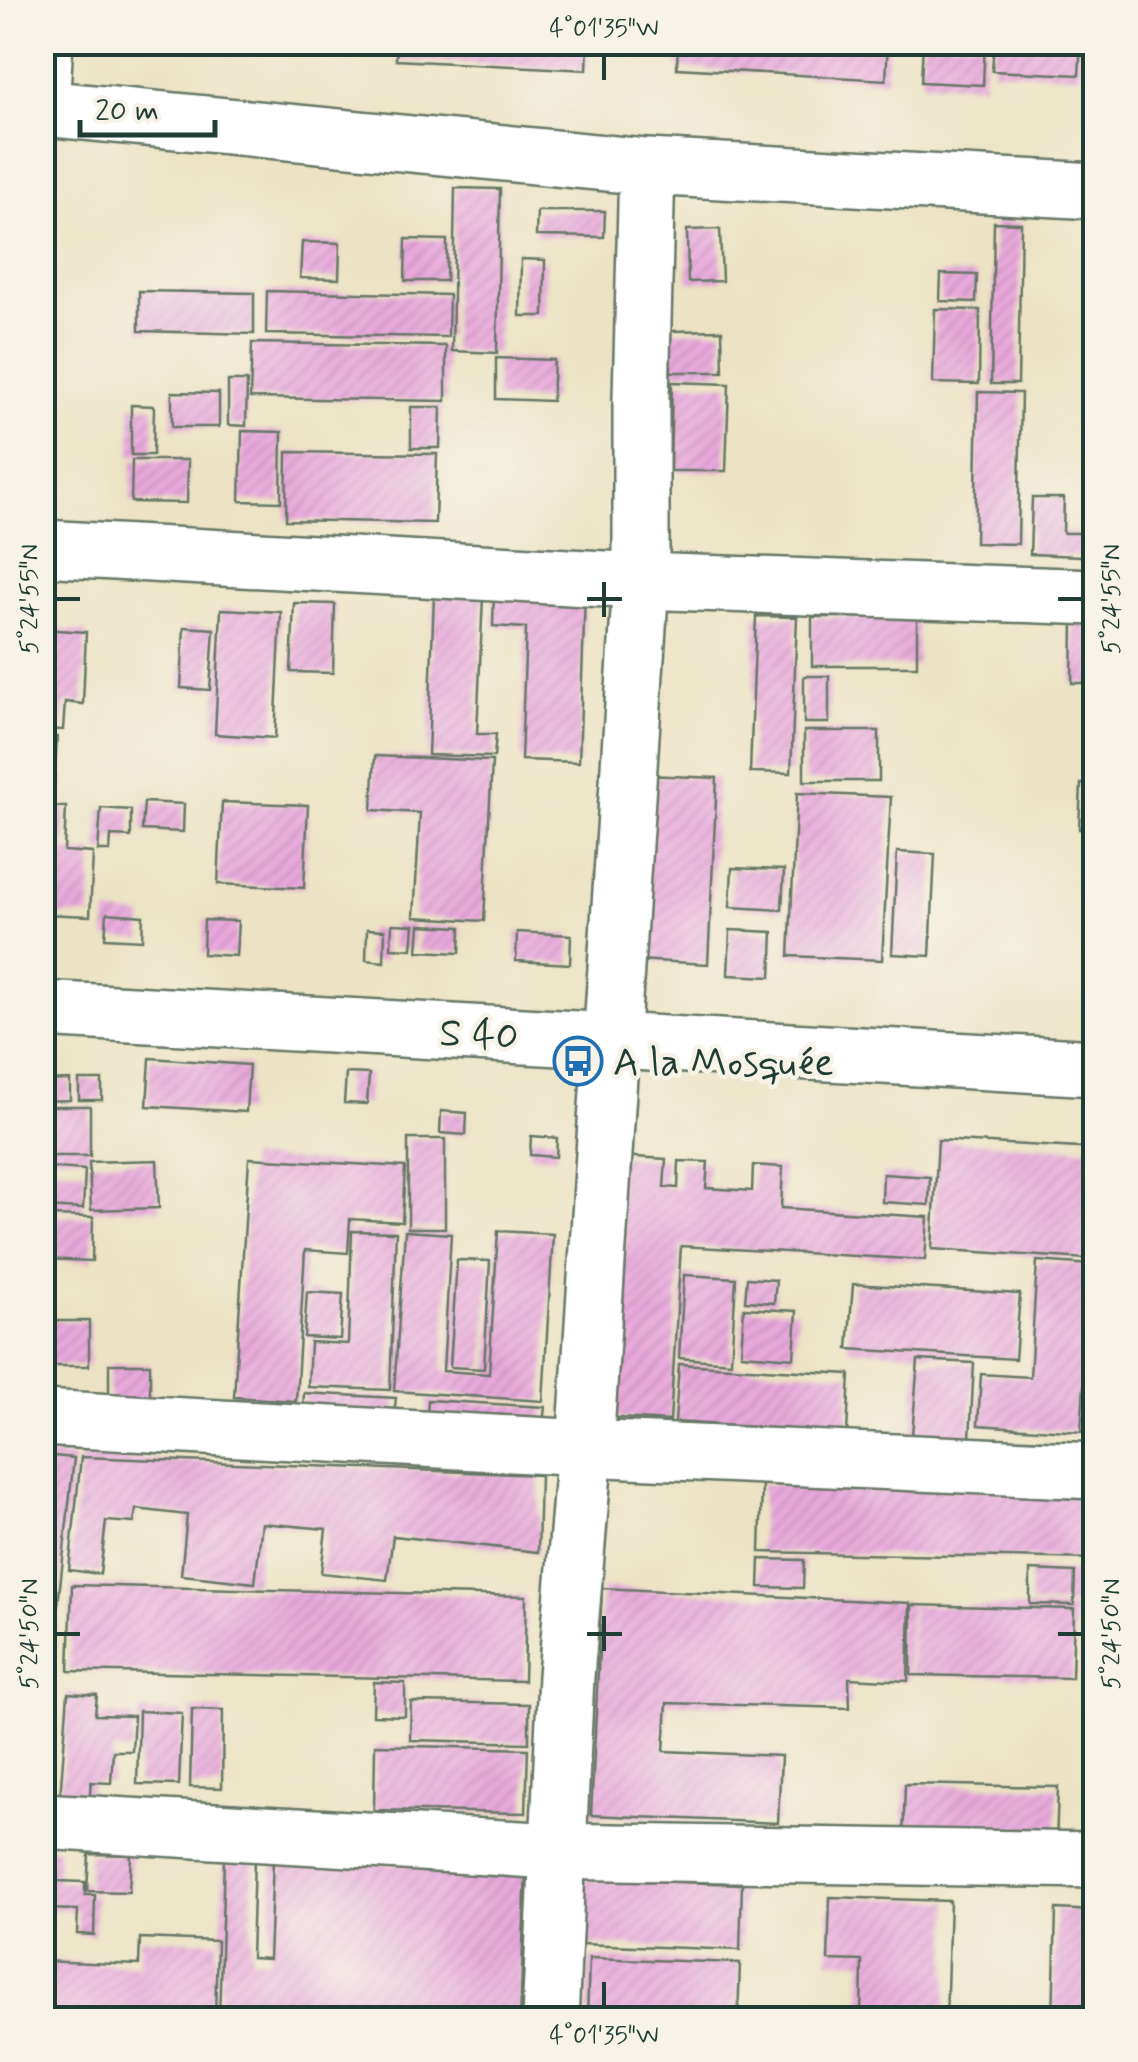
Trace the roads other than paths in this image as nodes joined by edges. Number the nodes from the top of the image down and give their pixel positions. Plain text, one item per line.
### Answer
1 (45, 42) edge
2 (42, 90) edge
3 (42, 108) edge
4 (647, 167) junction
5 (1096, 191) edge
6 (42, 548) edge
7 (640, 581) junction
8 (1096, 597) edge
9 (42, 1008) edge
10 (612, 1041) junction
11 (1096, 1068) edge
12 (42, 1418) edge
13 (585, 1448) junction
14 (1096, 1471) edge
15 (42, 1821) edge
16 (556, 1850) junction
17 (1096, 1860) edge
18 (550, 2020) edge

1 - 2 street
3 - 4 street
4 - 5 street
4 - 7 street
6 - 7 street
7 - 8 street
7 - 10 street
9 - 10 street, S 40
10 - 11 street, S 40
10 - 13 street
12 - 13 street
13 - 14 street
13 - 16 street
15 - 16 street
16 - 17 street
16 - 18 street

